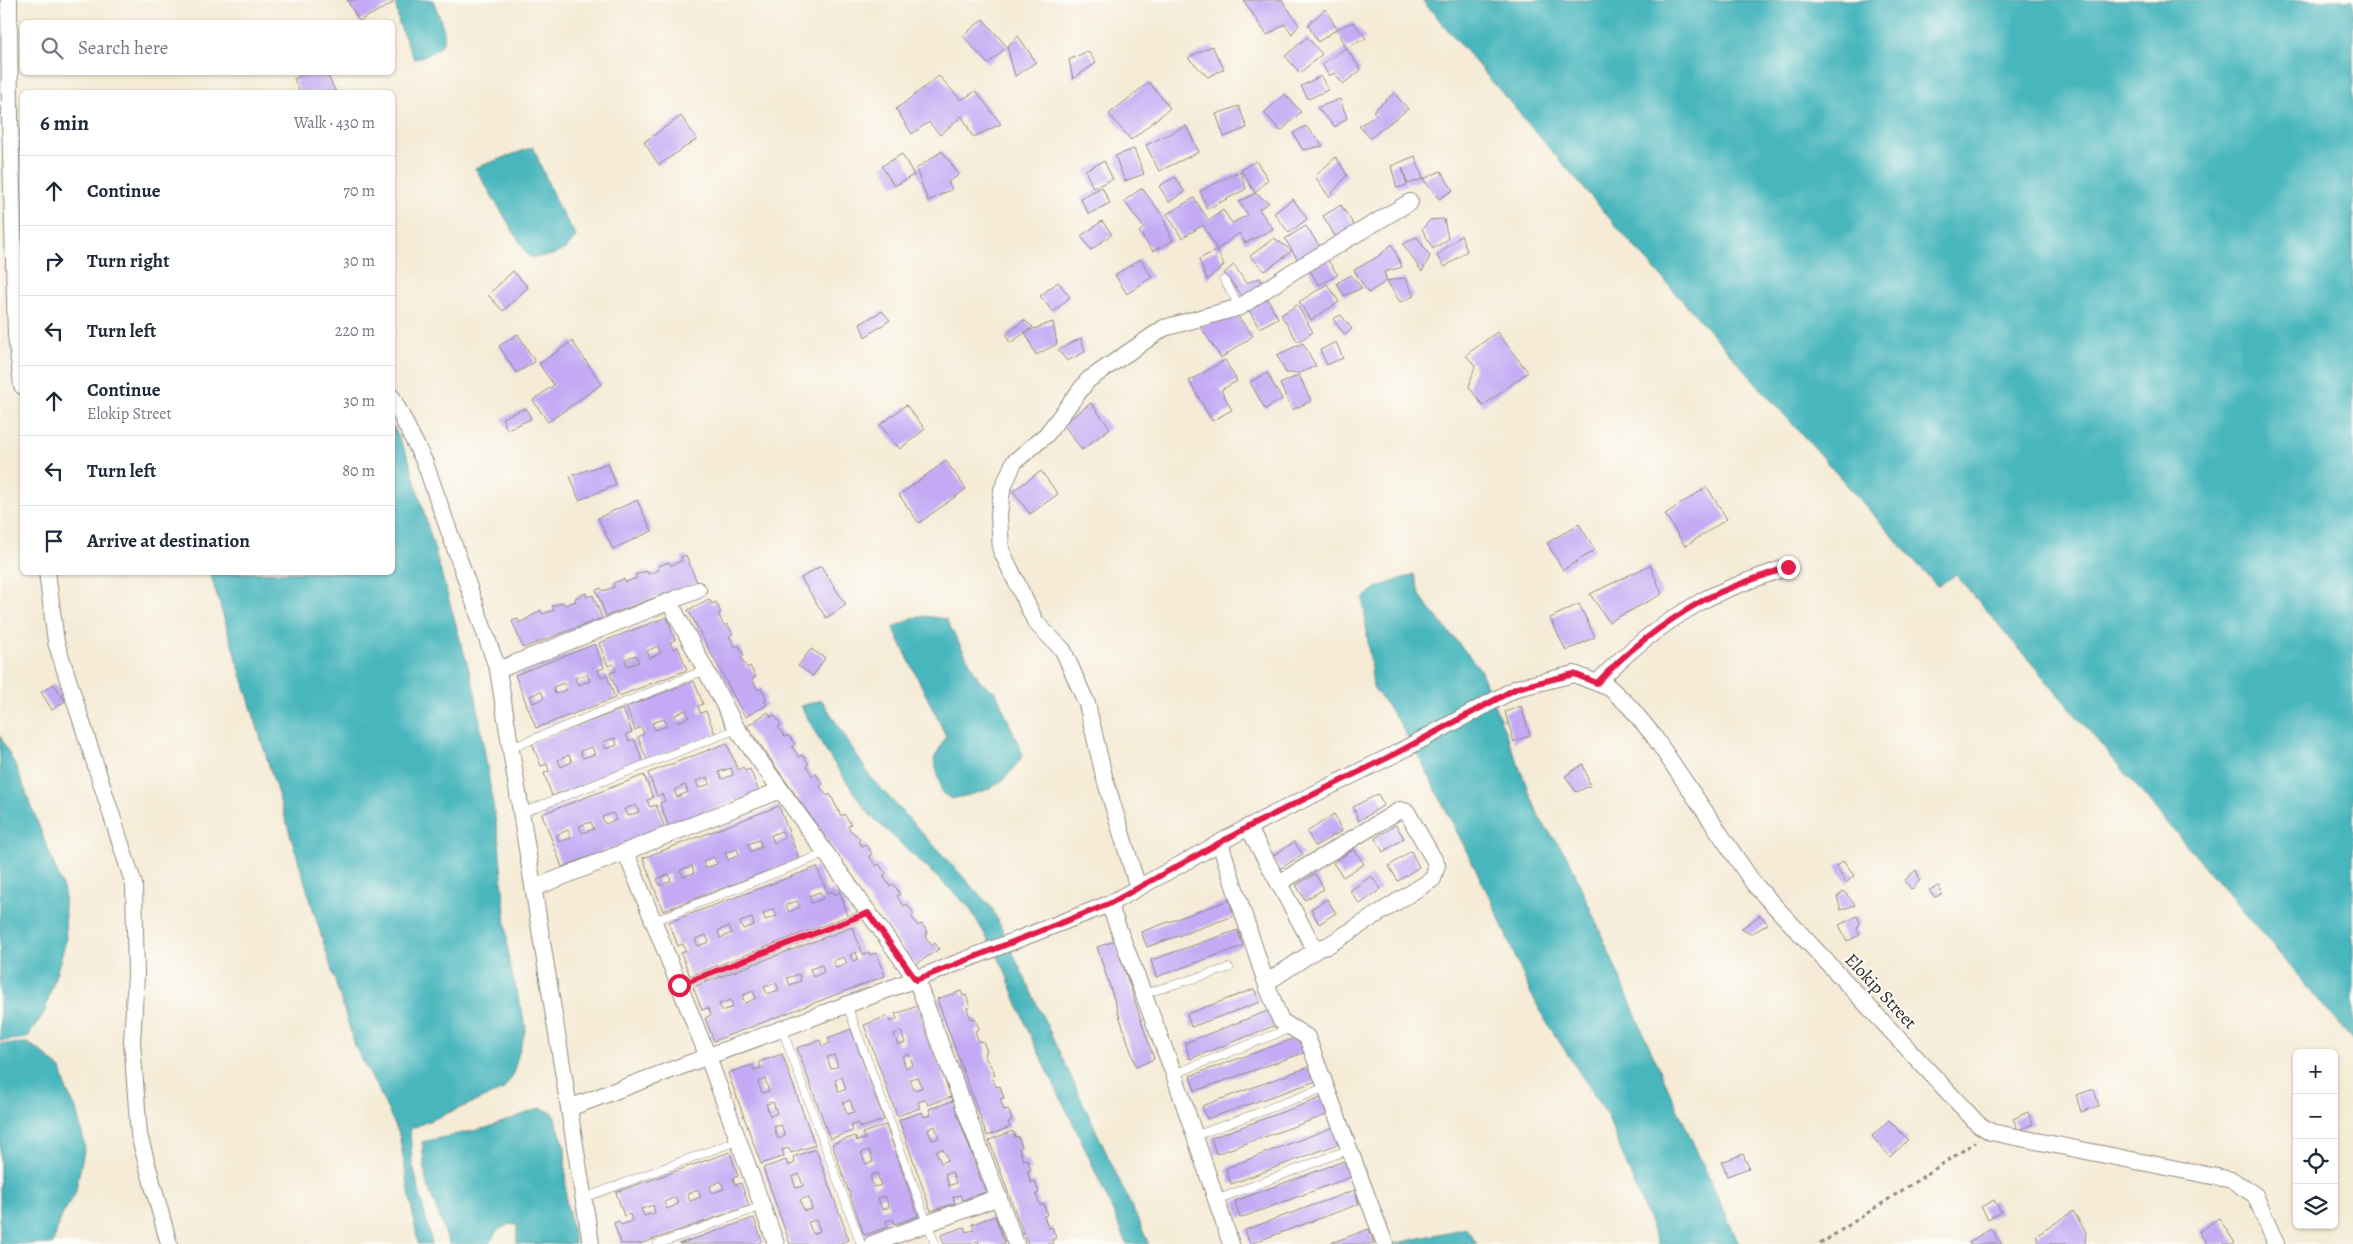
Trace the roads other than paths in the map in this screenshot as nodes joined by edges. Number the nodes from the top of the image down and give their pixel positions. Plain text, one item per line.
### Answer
1 (10, 0) edge
2 (16, 117) edge
3 (1410, 202) dead end
4 (1224, 280) dead end
5 (1240, 307) junction
6 (20, 369) edge
7 (395, 404) edge
8 (1788, 567) dead end
9 (47, 575) edge
10 (698, 590) dead end
11 (669, 602) junction
12 (498, 670) junction
13 (705, 670) junction
14 (1597, 683) junction
15 (737, 729) junction
16 (511, 748) junction
17 (781, 790) junction
18 (521, 813) junction
19 (1248, 827) junction
20 (1220, 843) junction
21 (626, 853) junction
22 (826, 853) junction
23 (1279, 883) junction
24 (534, 888) junction
25 (1138, 888) junction
26 (1109, 904) junction
27 (868, 913) junction
28 (654, 921) junction
29 (1319, 948) junction
30 (1229, 968) dead end
31 (916, 980) junction
32 (1266, 983) junction
33 (679, 985) junction
34 (1143, 994) junction
35 (847, 1005) junction
36 (1291, 1027) junction
37 (782, 1029) junction
38 (708, 1056) junction
39 (1174, 1074) junction
40 (1327, 1088) junction
41 (569, 1108) junction
42 (1195, 1136) junction
43 (739, 1140) junction
44 (1350, 1149) junction
45 (584, 1198) junction
46 (999, 1198) junction
47 (1216, 1200) junction
48 (762, 1206) junction
49 (928, 1224) junction
50 (169, 1244) edge
51 (591, 1244) edge
52 (658, 1244) edge
53 (776, 1244) edge
54 (861, 1244) edge
55 (872, 1244) edge
56 (936, 1244) edge
57 (1016, 1244) edge
58 (1231, 1244) edge
59 (1385, 1244) edge
60 (2276, 1244) edge

1 - 2 street
2 - 6 street
3 - 5 street
4 - 5 lane
5 - 25 street
7 - 12 street
8 - 14 street
9 - 50 street
10 - 11 street
11 - 12 street
11 - 13 street
12 - 16 street
13 - 15 street
13 - 16 lane
14 - 19 street, Elokip Street
14 - 60 street, Elokip Street
15 - 17 street
15 - 18 lane
16 - 18 street
17 - 21 street
17 - 22 street
18 - 24 street
19 - 20 street, Elokip Street
19 - 23 street
20 - 25 street, Elokip Street
20 - 32 street
21 - 24 street
21 - 28 street
22 - 27 street
22 - 28 lane
23 - 29 street
23 - 29 street
24 - 41 street
25 - 26 street, Elokip Street
26 - 31 street, Elokip Street
26 - 34 street
27 - 31 street
27 - 33 lane
28 - 33 street
29 - 32 street
30 - 34 lane
31 - 35 street, Elokip Street
31 - 46 street
32 - 36 street
33 - 38 street
34 - 39 street
35 - 37 street, Elokip Street
35 - 49 lane
36 - 39 lane
36 - 40 street
37 - 38 street, Elokip Street
37 - 54 lane
38 - 41 street, Elokip Street
38 - 43 street
39 - 42 street
40 - 42 lane
40 - 44 street
41 - 45 street
42 - 47 street
43 - 45 lane
43 - 48 street
44 - 47 lane
44 - 59 street
45 - 51 street
46 - 49 street
46 - 57 street
47 - 58 street
48 - 52 lane
48 - 53 street
49 - 55 street
49 - 56 lane

